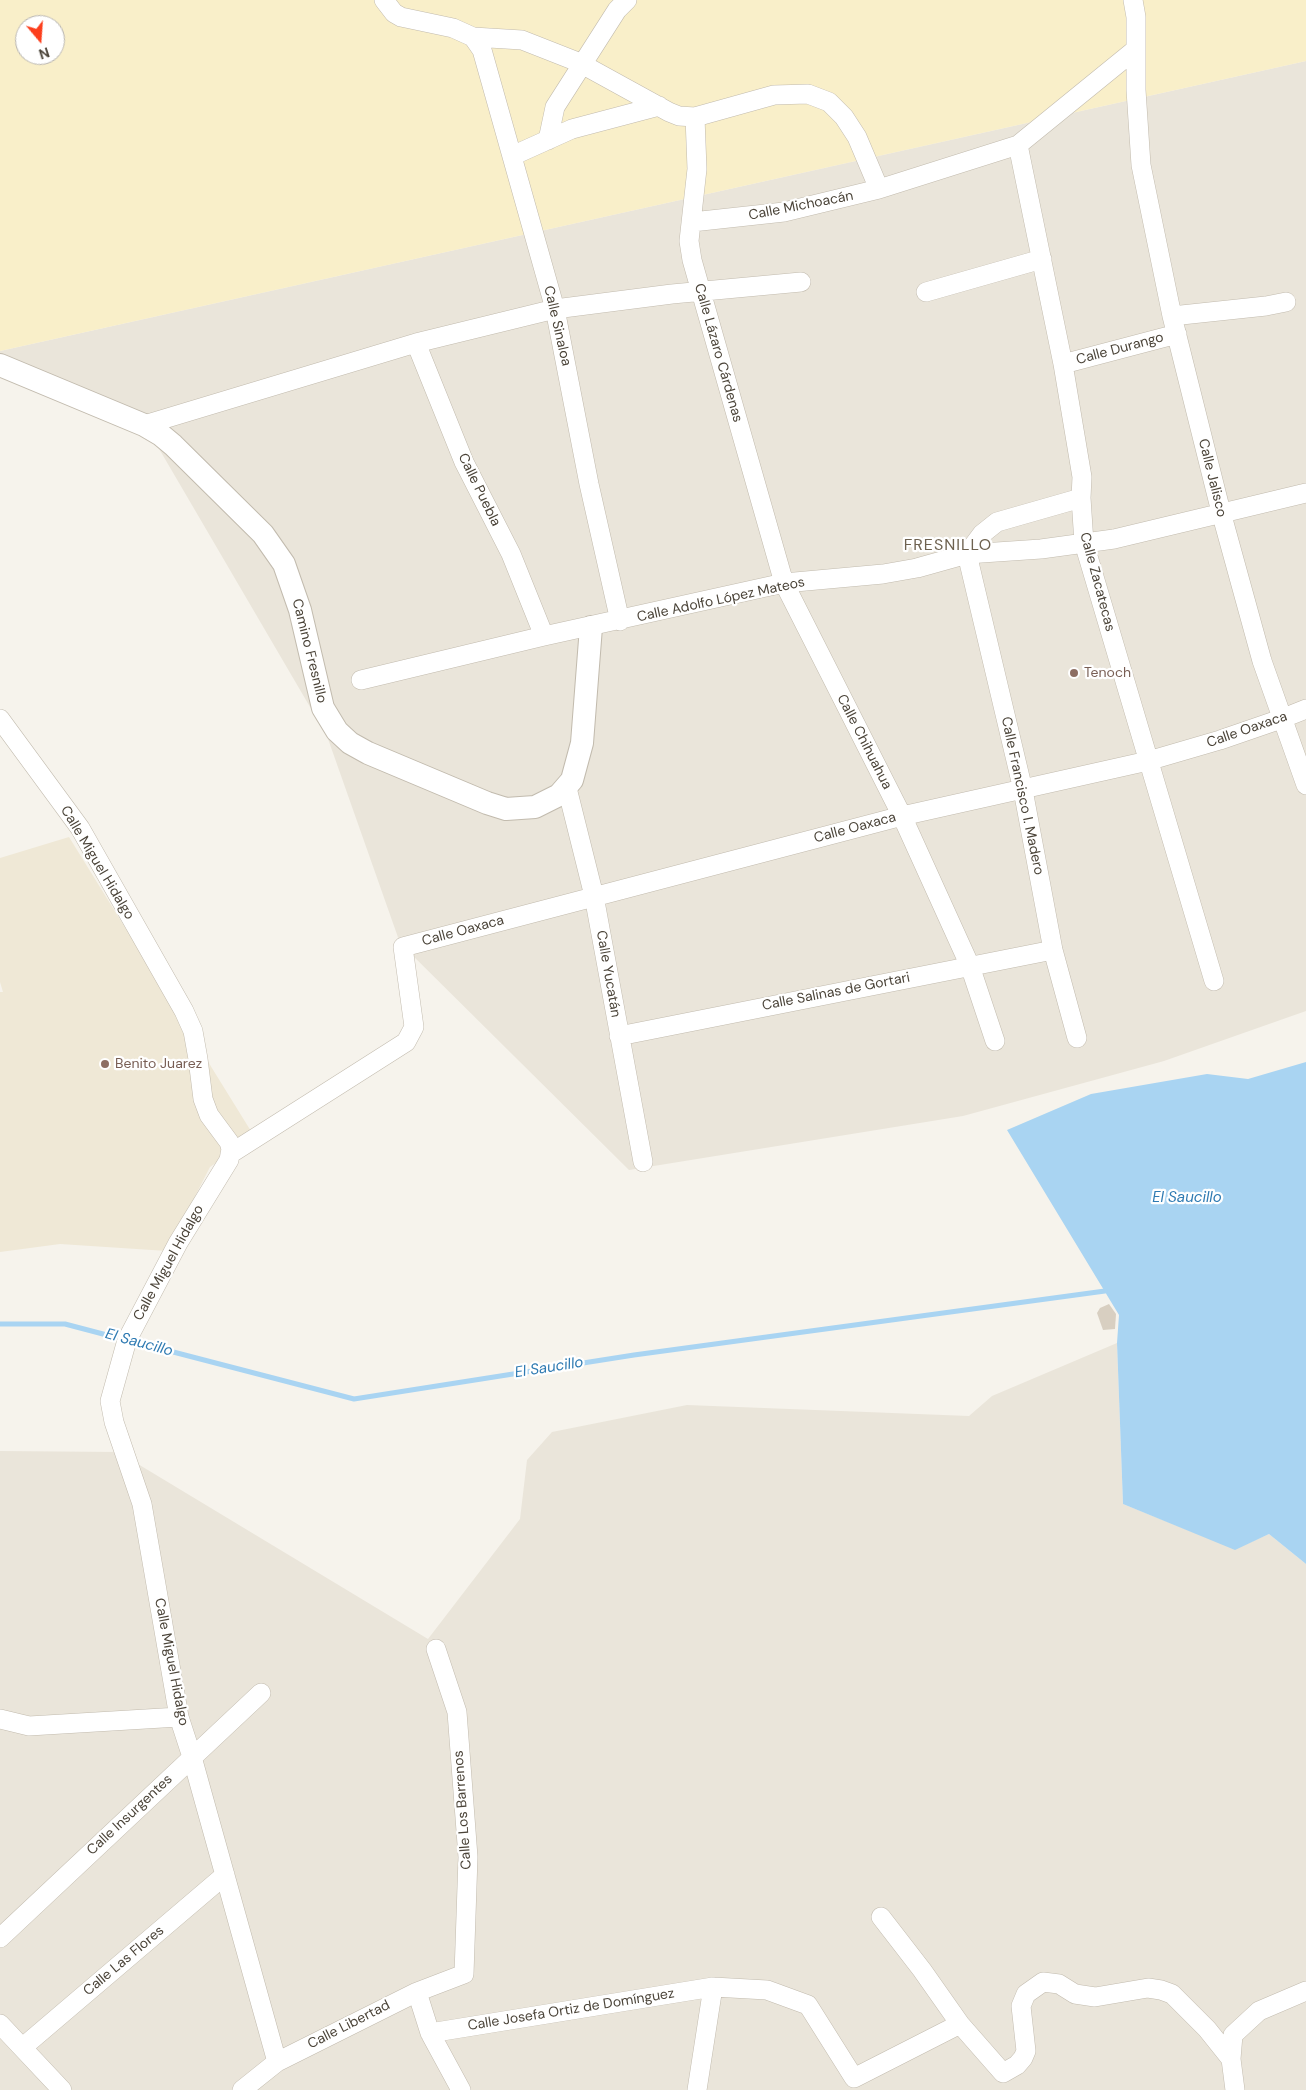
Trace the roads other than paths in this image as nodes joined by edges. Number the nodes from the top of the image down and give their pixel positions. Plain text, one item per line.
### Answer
1 (384, 0) edge
2 (627, 0) edge
3 (1133, 0) edge
4 (473, 37) junction
5 (1136, 49) junction
6 (582, 64) junction
7 (659, 106) junction
8 (695, 117) junction
9 (548, 140) junction
10 (1018, 145) junction
11 (512, 156) junction
12 (879, 190) junction
13 (692, 222) junction
14 (1042, 259) junction
15 (801, 282) dead end
16 (701, 292) junction
17 (926, 292) dead end
18 (1286, 302) dead end
19 (555, 309) junction
20 (1172, 316) junction
21 (1177, 334) junction
22 (416, 343) junction
23 (1063, 364) junction
24 (0, 365) edge
25 (144, 425) junction
26 (1306, 493) edge
27 (1081, 498) junction
28 (1221, 512) junction
29 (1084, 542) junction
30 (967, 554) junction
31 (784, 584) junction
32 (620, 621) junction
33 (591, 626) junction
34 (544, 636) junction
35 (361, 680) dead end
36 (1306, 708) edge
37 (0, 719) edge
38 (1281, 719) junction
39 (1148, 761) junction
40 (1306, 785) edge
41 (567, 788) junction
42 (1023, 790) junction
43 (902, 816) junction
44 (594, 896) junction
45 (1053, 950) junction
46 (970, 966) junction
47 (1214, 981) dead end
48 (619, 1036) junction
49 (1077, 1038) dead end
50 (995, 1040) dead end
51 (230, 1154) junction
52 (644, 1162) dead end
53 (436, 1649) dead end
54 (261, 1693) dead end
55 (178, 1717) junction
56 (0, 1719) edge
57 (192, 1757) junction
58 (225, 1875) junction
59 (881, 1918) dead end
60 (0, 1938) edge
61 (464, 1974) joint
62 (713, 1987) junction
63 (1306, 1991) edge
64 (417, 1992) junction
65 (0, 2024) edge
66 (960, 2024) junction
67 (430, 2033) junction
68 (24, 2047) junction
69 (1231, 2059) junction
70 (277, 2062) junction
71 (62, 2090) edge
72 (242, 2090) edge
73 (461, 2090) edge
74 (697, 2090) edge
75 (1235, 2090) edge

1 - 4 street
2 - 6 street
3 - 5 street, Calle Jalisco
4 - 6 street
4 - 11 street, Calle Sinaloa
5 - 10 street
5 - 20 street, Calle Jalisco
6 - 7 street
6 - 9 street
7 - 8 street
7 - 9 street
8 - 12 street
8 - 13 street, Calle Lázaro Cárdenas
9 - 11 street
10 - 12 street, Calle Michoacán
10 - 14 street, Calle Zacatecas
11 - 19 street, Calle Sinaloa
12 - 13 street, Calle Michoacán
13 - 16 street, Calle Lázaro Cárdenas
14 - 17 street
14 - 23 street, Calle Zacatecas
15 - 16 street
16 - 19 street
16 - 31 street, Calle Lázaro Cárdenas
18 - 20 street
19 - 22 street
19 - 32 street, Calle Sinaloa
20 - 21 street, Calle Jalisco
21 - 23 street, Calle Durango
21 - 28 street, Calle Jalisco
22 - 25 street
22 - 34 street, Calle Puebla
23 - 27 street, Calle Zacatecas
24 - 25 street, Camino Fresnillo
25 - 41 street, Camino Fresnillo
26 - 28 street, Calle Adolfo López Mateos
27 - 29 street, Calle Zacatecas
27 - 30 street
28 - 29 street, Calle Adolfo López Mateos
28 - 38 street, Calle Jalisco
29 - 30 street, Calle Adolfo López Mateos
29 - 39 street, Calle Zacatecas
30 - 31 street, Calle Adolfo López Mateos
30 - 42 street, Calle Francisco I. Madero
31 - 32 street, Calle Adolfo López Mateos
31 - 43 street, Calle Chihuahua
32 - 33 street, Calle Adolfo López Mateos
33 - 34 street, Calle Adolfo López Mateos
33 - 41 street
34 - 35 street, Calle Adolfo López Mateos
36 - 38 street, Calle Oaxaca
37 - 51 street, Calle Miguel Hidalgo
38 - 39 street, Calle Oaxaca
38 - 40 street, Calle Jalisco
39 - 42 street, Calle Oaxaca
39 - 47 street, Calle Zacatecas
41 - 44 street, Calle Yucatán
42 - 43 street, Calle Oaxaca
42 - 45 street, Calle Francisco I. Madero
43 - 44 street, Calle Oaxaca
43 - 46 street, Calle Chihuahua
44 - 48 street, Calle Yucatán
44 - 51 street, Calle Oaxaca
45 - 46 street, Calle Salinas de Gortari
45 - 49 street, Calle Francisco I. Madero
46 - 48 street, Calle Salinas de Gortari
46 - 50 street, Calle Chihuahua
48 - 52 street, Calle Yucatán
51 - 55 street, Calle Miguel Hidalgo
53 - 61 street, Calle Los Barrenos
54 - 57 street, Calle Insurgentes
55 - 56 street
55 - 57 street, Calle Miguel Hidalgo
57 - 58 street, Calle Miguel Hidalgo
57 - 60 street, Calle Insurgentes
58 - 68 street, Calle Las Flores
58 - 70 street, Calle Miguel Hidalgo
59 - 66 street
61 - 64 street, Calle Libertad
62 - 66 street, Calle Josefa Ortiz de Domínguez
62 - 67 street, Calle Josefa Ortiz de Domínguez
62 - 74 street
63 - 69 street
64 - 67 street
64 - 70 street, Calle Libertad
65 - 68 street
66 - 69 street
67 - 73 street
68 - 71 street
69 - 75 street
70 - 72 street, Calle Libertad

